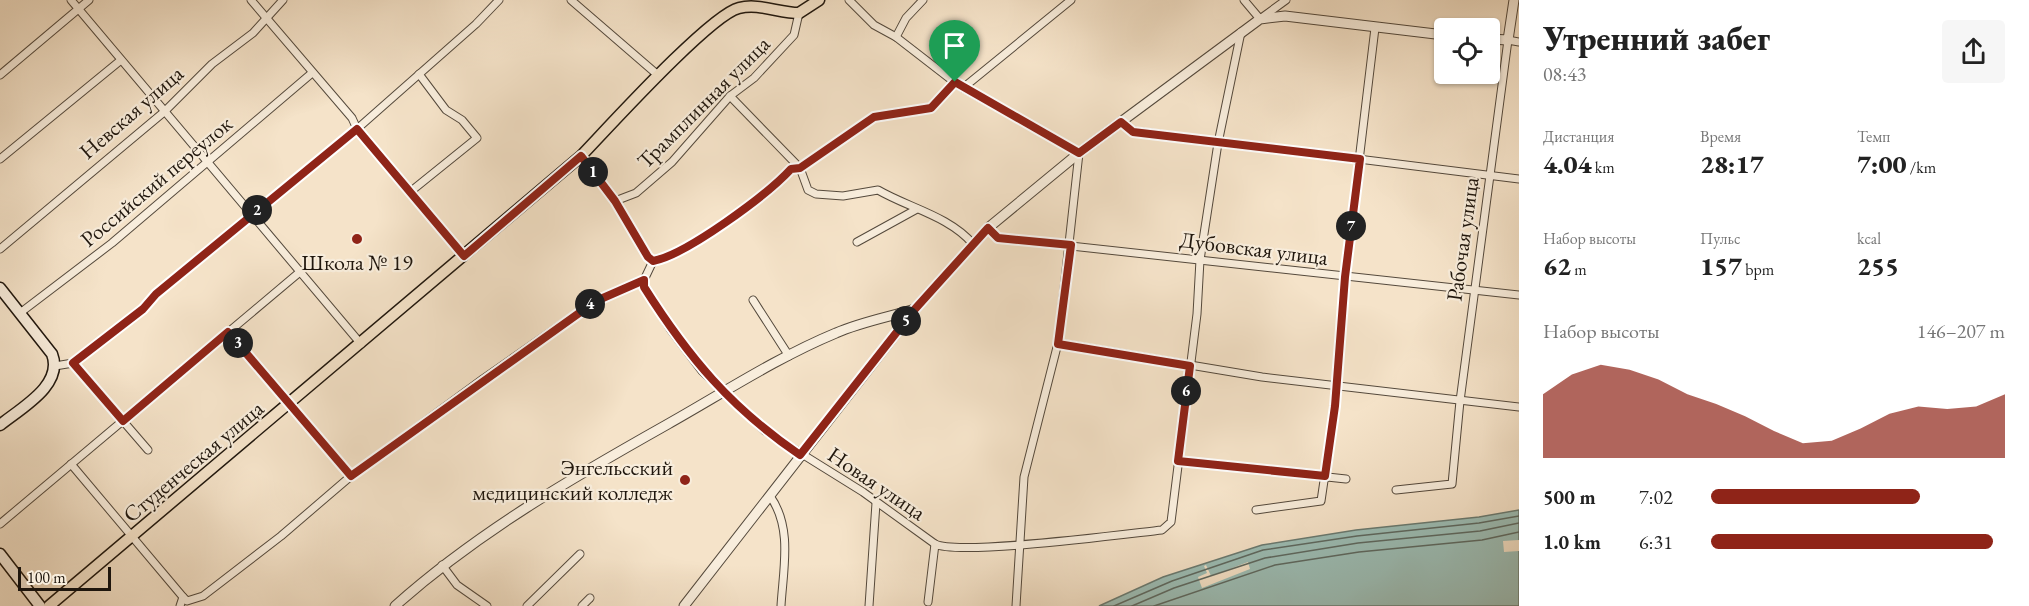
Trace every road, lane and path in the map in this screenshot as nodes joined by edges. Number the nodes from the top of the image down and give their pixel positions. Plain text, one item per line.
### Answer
1 (71, 0) edge
2 (89, 0) edge
3 (251, 0) edge
4 (283, 0) edge
5 (499, 0) edge
6 (571, 0) edge
7 (763, 0) edge
8 (819, 0) edge
9 (849, 0) edge
10 (923, 0) edge
11 (1071, 0) edge
12 (1244, 0) edge
13 (1286, 0) edge
14 (1514, 0) edge
15 (79, 8) junction
16 (771, 10) junction
17 (799, 13) junction
18 (266, 18) junction
19 (1260, 19) junction
20 (1375, 28) junction
21 (1241, 32) junction
22 (1434, 34) edge
23 (896, 37) junction
24 (1500, 40) edge
25 (1509, 40) junction
26 (1519, 42) edge
27 (121, 60) junction
28 (312, 73) junction
29 (419, 74) junction
30 (0, 75) edge
31 (659, 76) junction
32 (955, 82) junction
33 (963, 88) junction
34 (730, 96) junction
35 (164, 112) junction
36 (1121, 122) junction
37 (357, 129) junction
38 (1218, 143) junction
39 (1079, 153) junction
40 (581, 156) junction
41 (0, 159) edge
42 (1360, 159) junction
43 (208, 160) junction
44 (800, 168) junction
45 (1491, 176) junction
46 (1519, 179) edge
47 (410, 192) junction
48 (615, 201) junction
49 (917, 209) junction
50 (252, 213) junction
51 (988, 228) junction
52 (857, 242) dead end
53 (973, 244) junction
54 (1071, 245) junction
55 (0, 249) edge
56 (464, 256) junction
57 (1200, 260) junction
58 (653, 261) junction
59 (301, 271) junction
60 (1345, 277) junction
61 (644, 280) junction
62 (0, 288) edge
63 (1475, 290) junction
64 (1519, 295) edge
65 (753, 300) dead end
66 (915, 309) junction
67 (20, 313) junction
68 (228, 332) junction
69 (361, 344) junction
70 (1058, 344) junction
71 (789, 356) junction
72 (73, 363) junction
73 (55, 366) junction
74 (1190, 366) junction
75 (1335, 386) junction
76 (723, 393) junction
77 (1460, 401) junction
78 (290, 405) junction
79 (1519, 407) edge
80 (123, 421) junction
81 (0, 426) edge
82 (148, 450) dead end
83 (800, 455) junction
84 (1178, 461) junction
85 (71, 464) junction
86 (351, 476) junction
87 (1325, 476) junction
88 (1346, 479) dead end
89 (1396, 490) dead end
90 (770, 496) junction
91 (876, 503) junction
92 (1256, 510) dead end
93 (0, 524) edge
94 (133, 537) junction
95 (935, 544) junction
96 (1020, 544) junction
97 (0, 554) edge
98 (580, 554) dead end
99 (442, 565) junction
100 (183, 597) junction
101 (590, 598) dead end
102 (928, 602) dead end
103 (40, 606) edge
104 (49, 606) edge
105 (180, 606) edge
106 (395, 606) edge
107 (487, 606) edge
108 (527, 606) edge
109 (582, 606) edge
110 (684, 606) edge
111 (780, 606) edge
112 (869, 606) edge
113 (1016, 606) edge

1 - 15 street
2 - 15 street
3 - 18 street
4 - 18 street, Невская улица
5 - 29 street
6 - 31 street
7 - 16 street
8 - 17 main road
9 - 23 street
10 - 23 street
11 - 33 street
12 - 19 street
13 - 19 street
14 - 25 street, Рабочая улица
15 - 27 street
15 - 30 street
16 - 17 main road, Студенческая улица
16 - 31 main road, Студенческая улица
17 - 34 street, Трамплинная улица
18 - 28 street
18 - 35 street, Невская улица
19 - 20 street
19 - 21 street
20 - 22 street
20 - 42 street
21 - 36 street
21 - 38 street
23 - 32 street
24 - 25 street
25 - 26 street
25 - 45 street, Рабочая улица
27 - 35 street
27 - 41 street
28 - 37 street
28 - 43 street, Российский переулок
29 - 37 street
29 - 47 street
31 - 40 main road, Студенческая улица
32 - 33 street
32 - 44 street
33 - 39 street
34 - 44 street
34 - 48 street, Трамплинная улица
35 - 43 street
35 - 55 street, Невская улица
36 - 38 street
36 - 39 street
37 - 47 street
37 - 50 street
38 - 42 street
38 - 57 street
39 - 51 street
39 - 54 street
40 - 48 street
40 - 56 main road, Студенческая улица
42 - 45 street
42 - 60 street
43 - 50 street
43 - 67 street, Российский переулок
44 - 49 street
44 - 58 street
45 - 46 street
45 - 63 street, Рабочая улица
47 - 56 street
48 - 58 street
49 - 52 street
49 - 53 street
50 - 59 street
50 - 72 street
51 - 53 street
51 - 54 street, Дубовская улица
53 - 66 street
54 - 57 street, Дубовская улица
54 - 70 street
56 - 69 main road, Студенческая улица
57 - 60 street, Дубовская улица
57 - 74 street
58 - 61 street
59 - 68 street
59 - 69 street
60 - 63 street, Дубовская улица
60 - 75 street
61 - 76 street, Новая улица
61 - 86 street
62 - 67 main road
63 - 64 street, Дубовская улица
63 - 77 street, Рабочая улица
65 - 71 street
66 - 71 street
66 - 83 street
67 - 73 main road
68 - 78 street
68 - 80 street
69 - 78 main road, Студенческая улица
70 - 74 street
70 - 96 street
71 - 76 street
72 - 73 street
72 - 80 street
73 - 81 main road
74 - 75 street
74 - 84 street
75 - 77 street
75 - 87 street
76 - 83 street, Новая улица
76 - 99 street
77 - 79 street
77 - 89 street, Рабочая улица
78 - 86 street
78 - 94 main road, Студенческая улица
80 - 82 street
80 - 85 street
83 - 90 street
83 - 91 street, Новая улица
84 - 87 street
84 - 96 street, Новая улица
85 - 93 street
85 - 94 street
86 - 100 street
87 - 88 street
87 - 92 street
90 - 110 street
90 - 111 street
91 - 95 street, Новая улица
91 - 112 street
94 - 100 street
94 - 104 main road, Студенческая улица
95 - 96 street, Новая улица
95 - 102 street
96 - 113 street
97 - 103 main road
98 - 108 street
99 - 106 street
99 - 107 street
100 - 105 street
101 - 109 street

